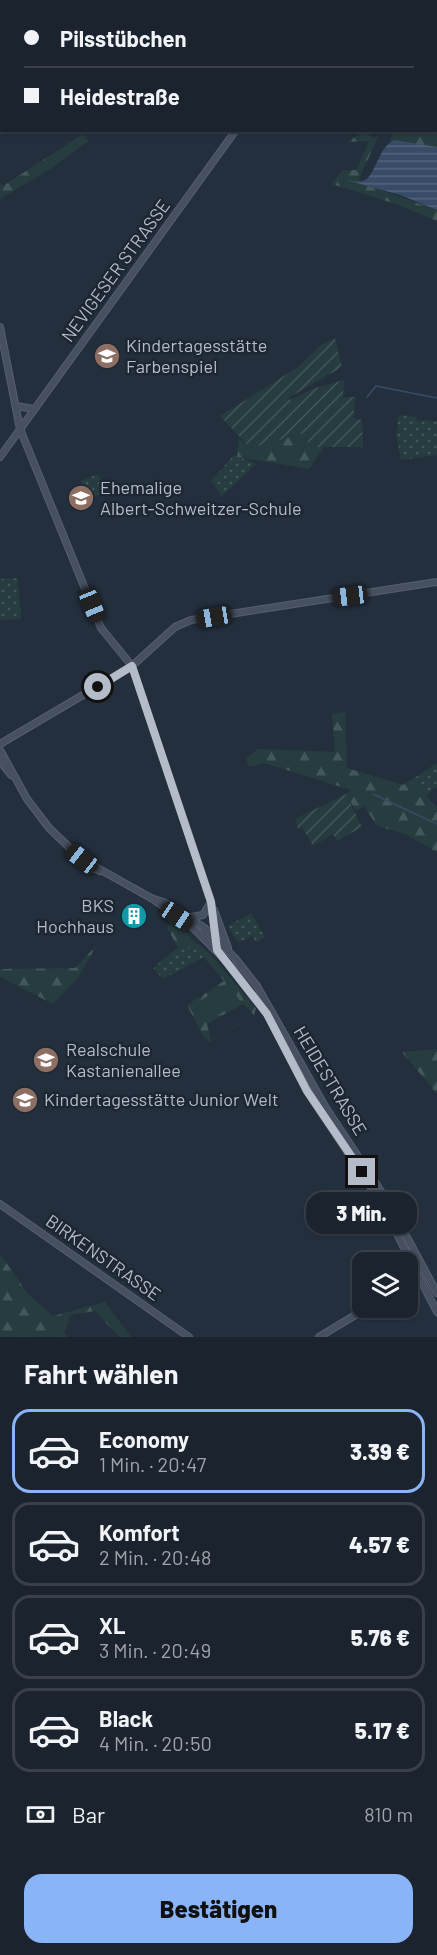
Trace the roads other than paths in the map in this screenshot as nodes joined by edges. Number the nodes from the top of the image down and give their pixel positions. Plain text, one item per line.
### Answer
1 (235, 132) edge
2 (0, 329) edge
3 (16, 406) junction
4 (34, 410) junction
5 (20, 429) junction
6 (0, 457) edge
7 (437, 582) edge
8 (132, 666) junction
9 (0, 744) edge
10 (0, 750) edge
11 (0, 762) edge
12 (14, 777) junction
13 (151, 898) junction
14 (211, 902) junction
15 (191, 917) junction
16 (215, 936) junction
17 (217, 950) junction
18 (229, 952) junction
19 (0, 1204) edge
20 (419, 1277) joint
21 (437, 1293) edge
22 (437, 1312) edge
23 (352, 1317) edge
24 (189, 1337) edge
25 (319, 1337) edge

1 - 4 main road, NEVIGESER STRASSE
2 - 3 main road
3 - 4 main road
3 - 5 main road
4 - 5 main road, NEVIGESER STRASSE
5 - 6 main road, NEVIGESER STRASSE
5 - 8 main road
7 - 8 main road
8 - 9 main road
8 - 14 main road
10 - 12 main road
11 - 12 main road
12 - 13 main road
13 - 15 main road, HEIDESTRASSE
13 - 17 main road, HEIDESTRASSE
14 - 15 main road
14 - 16 main road
14 - 18 main road
15 - 16 main road, HEIDESTRASSE
16 - 17 main road
16 - 18 main road, HEIDESTRASSE
17 - 20 main road, HEIDESTRASSE
18 - 21 main road, HEIDESTRASSE
19 - 24 main road, BIRKENSTRASSE
20 - 22 main road, HEIDESTRASSE
23 - 25 main road

